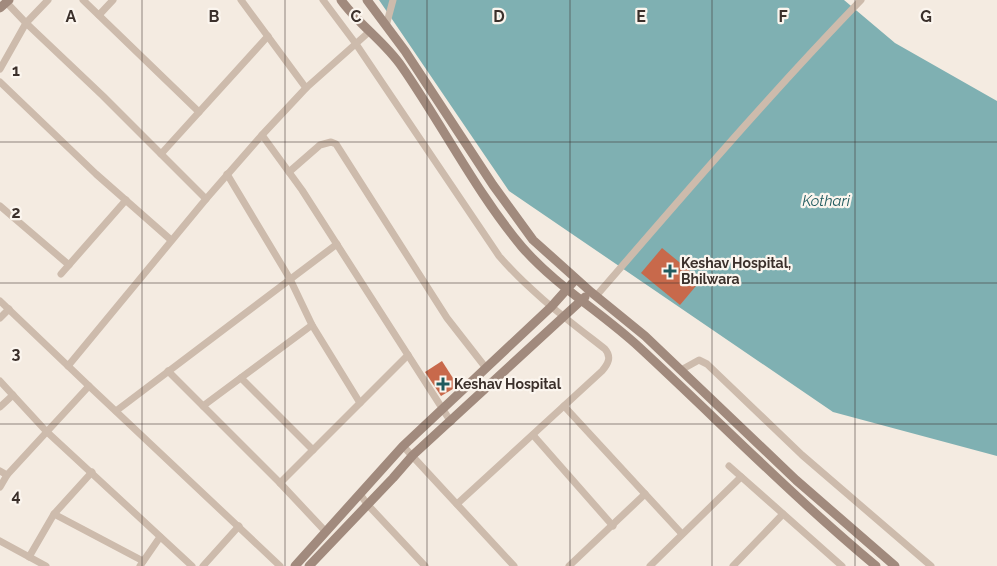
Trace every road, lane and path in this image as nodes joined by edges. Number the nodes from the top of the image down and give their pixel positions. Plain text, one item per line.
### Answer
1 (48, 0) edge
2 (83, 0) edge
3 (113, 0) edge
4 (241, 0) edge
5 (323, 0) edge
6 (341, 0) edge
7 (367, 0) edge
8 (393, 0) edge
9 (861, 0) edge
10 (5, 4) edge
11 (99, 14) junction
12 (26, 23) junction
13 (386, 26) junction
14 (369, 32) junction
15 (268, 36) junction
16 (356, 44) junction
17 (0, 69) edge
18 (0, 82) edge
19 (306, 88) junction
20 (199, 112) junction
21 (262, 135) junction
22 (161, 154) junction
23 (289, 172) junction
24 (227, 174) junction
25 (206, 199) junction
26 (126, 200) junction
27 (0, 206) edge
28 (171, 240) junction
29 (337, 244) junction
30 (69, 265) junction
31 (61, 274) dead end
32 (290, 279) junction
33 (576, 279) junction
34 (566, 289) junction
35 (594, 294) junction
36 (0, 301) edge
37 (581, 301) junction
38 (551, 307) junction
39 (9, 309) junction
40 (0, 318) edge
41 (564, 318) junction
42 (312, 325) junction
43 (408, 355) junction
44 (68, 366) junction
45 (486, 368) junction
46 (681, 370) junction
47 (168, 371) junction
48 (241, 378) junction
49 (0, 381) edge
50 (89, 386) junction
51 (13, 395) junction
52 (360, 403) junction
53 (203, 406) junction
54 (564, 406) junction
55 (0, 407) edge
56 (443, 410) junction
57 (116, 411) junction
58 (451, 422) junction
59 (46, 431) junction
60 (533, 435) junction
61 (403, 446) junction
62 (313, 450) junction
63 (413, 455) junction
64 (729, 466) dead end
65 (92, 472) junction
66 (3, 473) edge
67 (741, 477) junction
68 (280, 483) junction
69 (0, 487) edge
70 (360, 494) junction
71 (645, 494) junction
72 (367, 504) junction
73 (457, 504) junction
74 (54, 514) junction
75 (783, 514) junction
76 (239, 526) junction
77 (613, 526) junction
78 (326, 532) junction
79 (682, 534) junction
80 (160, 537) junction
81 (0, 541) edge
82 (29, 557) junction
83 (142, 564) edge
84 (46, 566) edge
85 (192, 566) edge
86 (204, 566) edge
87 (280, 566) edge
88 (295, 566) edge
89 (309, 566) edge
90 (426, 566) edge
91 (514, 566) edge
92 (569, 566) edge
93 (650, 566) edge
94 (733, 566) edge
95 (842, 566) edge
96 (876, 566) edge
97 (895, 566) edge
98 (930, 566) edge

1 - 12 street
2 - 11 street
3 - 11 street
4 - 15 street
5 - 16 street
6 - 14 main road
7 - 13 main road
8 - 13 street
9 - 35 street
10 - 12 street
11 - 20 street
12 - 17 street
12 - 22 street
13 - 33 main road
14 - 16 street
14 - 34 main road
15 - 19 street
15 - 20 street
16 - 19 street
16 - 38 street
18 - 26 street
19 - 21 street
20 - 22 street
21 - 23 street
21 - 24 street
22 - 25 street
23 - 29 street
23 - 45 street
24 - 25 street
24 - 32 street
25 - 28 street
26 - 28 street
26 - 30 street
27 - 30 street
28 - 44 street
29 - 32 street
29 - 43 street
30 - 31 street
32 - 42 street
32 - 47 street
33 - 34 main road
33 - 35 main road
34 - 37 main road
34 - 38 main road
35 - 37 main road
35 - 46 main road
36 - 39 street
37 - 41 main road
37 - 96 main road
38 - 41 street
38 - 45 main road
39 - 40 street
39 - 44 street
41 - 54 street
41 - 58 main road
42 - 48 street
42 - 52 street
43 - 52 street
43 - 56 street
44 - 50 street
45 - 56 main road
46 - 97 main road
46 - 98 street
47 - 53 street
47 - 57 street
48 - 53 street
48 - 62 street
49 - 51 street
50 - 57 street
50 - 59 street
51 - 55 street
51 - 59 street
52 - 62 street
53 - 68 street
54 - 60 street
54 - 71 street
56 - 58 street
56 - 61 main road
57 - 76 street
58 - 63 main road
59 - 65 street
59 - 66 street
60 - 73 street
60 - 77 street
61 - 63 street
61 - 70 main road
62 - 68 street
63 - 72 main road
63 - 73 street
64 - 67 street
65 - 74 street
65 - 80 street
66 - 69 street
67 - 75 street
67 - 79 street
68 - 78 street
70 - 72 street
70 - 78 main road
71 - 77 street
71 - 79 street
72 - 89 main road
72 - 90 street
73 - 91 street
74 - 82 street
74 - 83 street
75 - 94 street
75 - 95 street
76 - 86 street
76 - 87 street
77 - 92 street
78 - 88 main road
79 - 93 street
80 - 83 street
80 - 85 street
81 - 82 street
82 - 84 street

